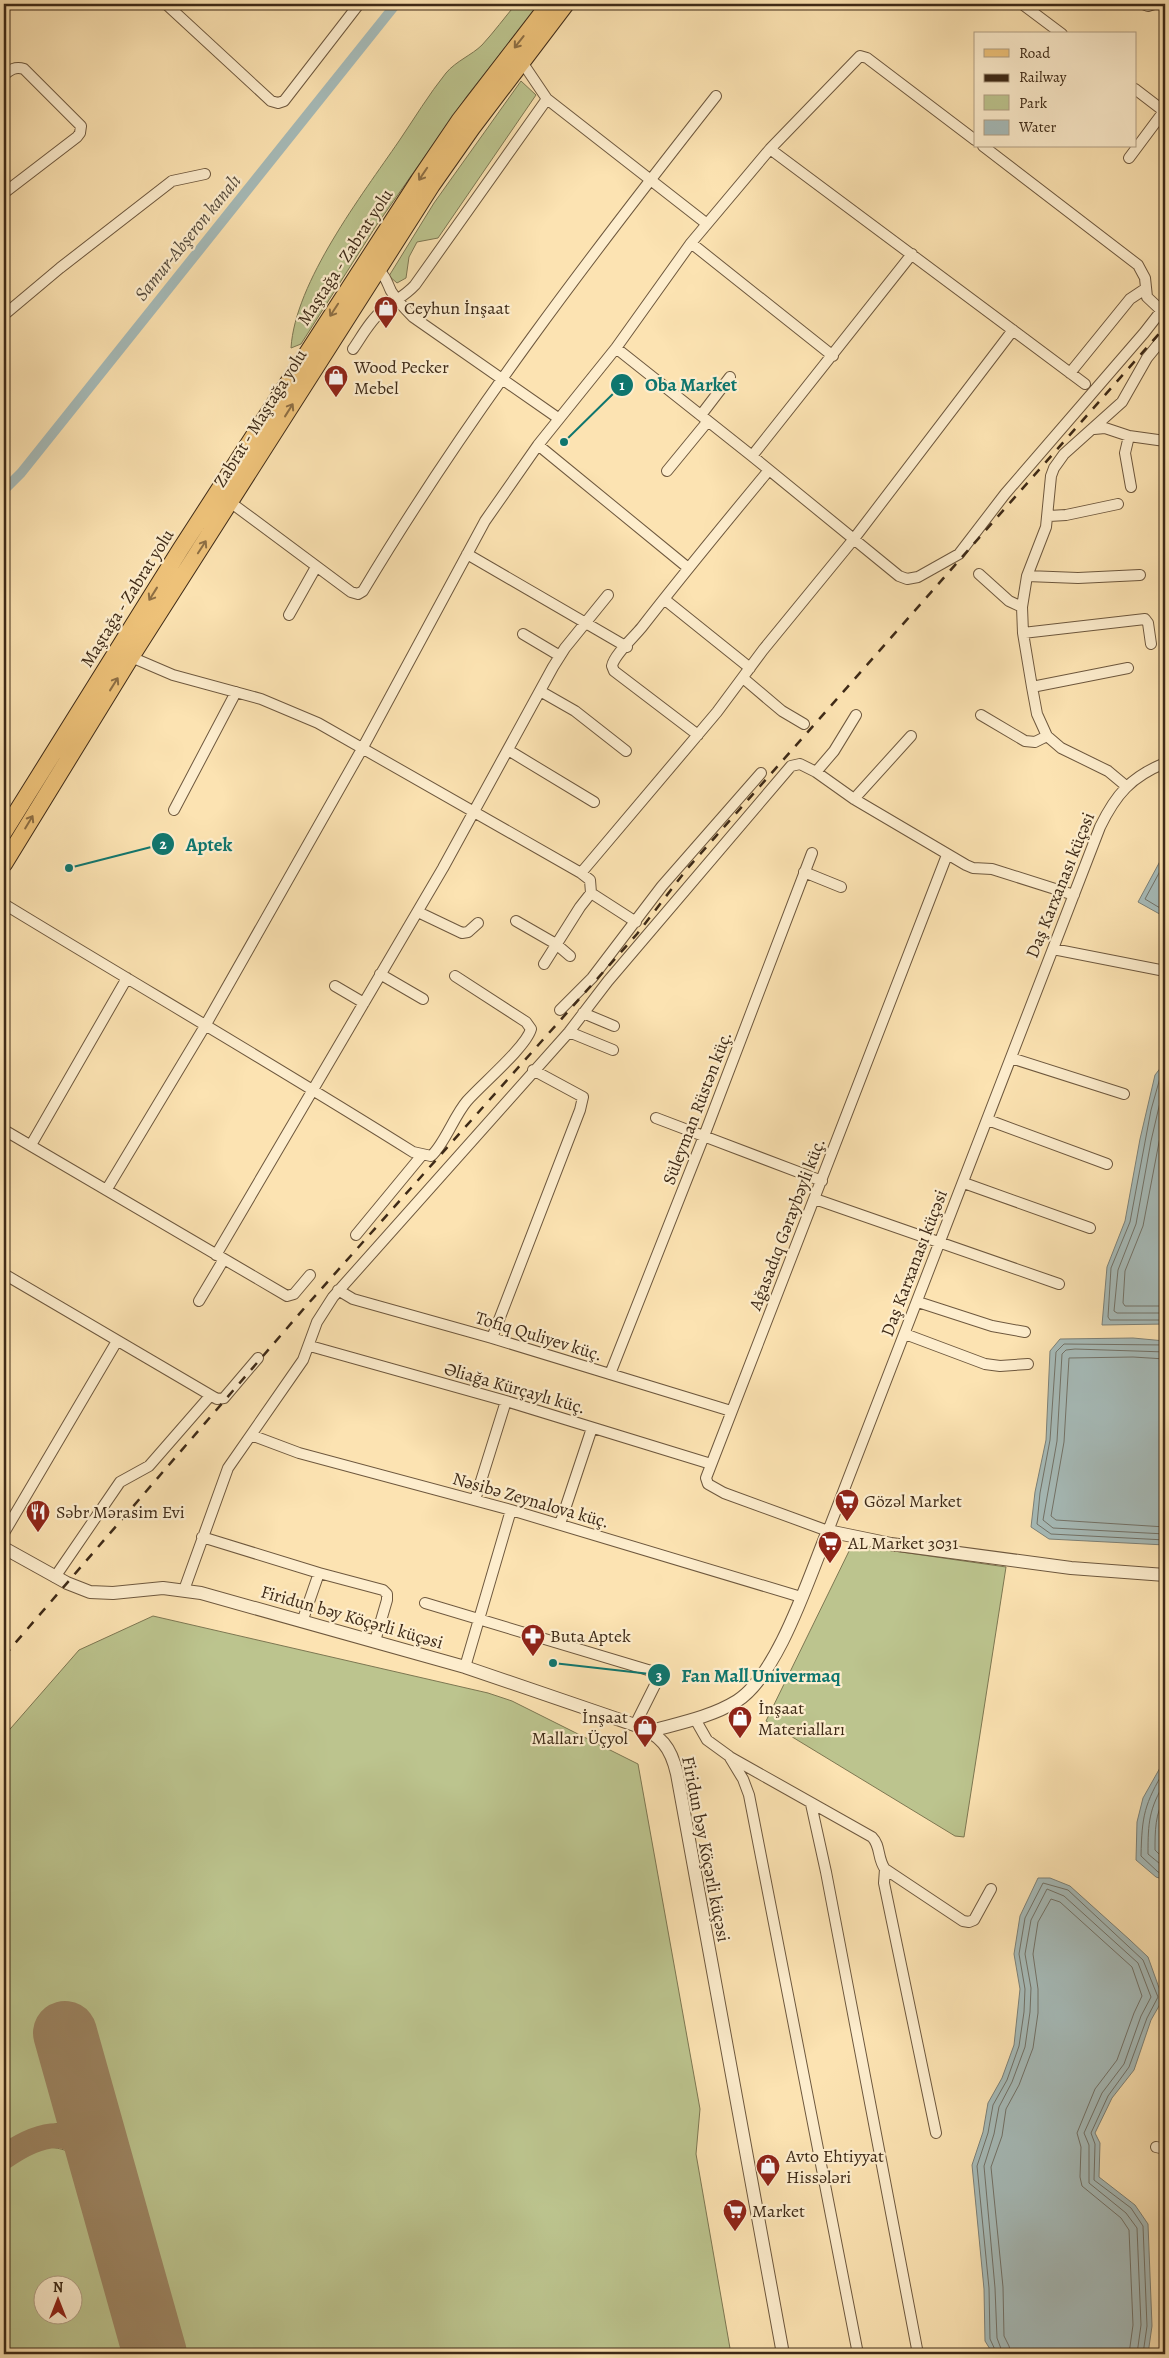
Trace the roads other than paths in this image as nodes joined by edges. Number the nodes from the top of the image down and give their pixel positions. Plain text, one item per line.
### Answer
1 (166, 4) edge
2 (549, 4) edge
3 (566, 4) edge
4 (1022, 4) edge
5 (1143, 4) edge
6 (1154, 4) edge
7 (354, 6) edge
8 (1059, 32) edge
9 (522, 62) junction
10 (4, 75) edge
11 (1136, 90) edge
12 (716, 96) dead end
13 (547, 99) junction
14 (1165, 112) edge
15 (974, 139) edge
16 (770, 148) junction
17 (986, 148) edge
18 (1130, 158) dead end
19 (205, 174) dead end
20 (651, 179) junction
21 (4, 193) edge
22 (706, 224) junction
23 (691, 243) junction
24 (912, 254) junction
25 (378, 270) junction
26 (1145, 289) junction
27 (398, 301) junction
28 (1164, 310) edge
29 (4, 315) edge
30 (1013, 330) junction
31 (1165, 336) edge
32 (616, 348) junction
33 (353, 350) dead end
34 (833, 356) junction
35 (1070, 372) junction
36 (730, 377) dead end
37 (503, 379) junction
38 (1085, 384) dead end
39 (558, 418) junction
40 (704, 418) junction
41 (1094, 429) junction
42 (1128, 436) junction
43 (1165, 440) edge
44 (538, 445) junction
45 (752, 456) junction
46 (769, 470) junction
47 (667, 471) dead end
48 (1131, 487) dead end
49 (230, 502) junction
50 (1118, 504) dead end
51 (1049, 516) junction
52 (853, 540) junction
53 (467, 554) junction
54 (316, 567) junction
55 (688, 567) junction
56 (979, 574) dead end
57 (1140, 575) dead end
58 (1027, 576) junction
59 (608, 595) dead end
60 (664, 598) junction
61 (1022, 607) junction
62 (289, 615) dead end
63 (587, 622) junction
64 (1023, 633) junction
65 (523, 634) dead end
66 (1151, 644) dead end
67 (627, 646) junction
68 (560, 656) junction
69 (131, 657) junction
70 (750, 668) junction
71 (1128, 668) dead end
72 (743, 678) junction
73 (1032, 687) junction
74 (540, 691) junction
75 (236, 692) junction
76 (856, 715) dead end
77 (981, 715) dead end
78 (804, 724) dead end
79 (698, 735) junction
80 (910, 736) dead end
81 (1047, 736) junction
82 (362, 748) junction
83 (508, 750) junction
84 (626, 751) dead end
85 (1165, 763) edge
86 (816, 772) junction
87 (761, 774) dead end
88 (1126, 786) junction
89 (854, 799) junction
90 (594, 802) dead end
91 (174, 810) dead end
92 (474, 814) junction
93 (8, 826) edge
94 (9, 843) edge
95 (812, 853) dead end
96 (947, 855) junction
97 (4, 864) edge
98 (804, 872) junction
99 (581, 873) junction
100 (841, 887) dead end
101 (591, 893) junction
102 (1074, 895) junction
103 (4, 904) edge
104 (418, 912) junction
105 (516, 921) dead end
106 (636, 922) junction
107 (478, 923) dead end
108 (556, 944) junction
109 (1053, 949) junction
110 (570, 956) dead end
111 (544, 964) dead end
112 (1165, 971) edge
113 (380, 974) junction
114 (456, 976) dead end
115 (127, 978) junction
116 (335, 986) dead end
117 (423, 999) dead end
118 (364, 1003) junction
119 (560, 1010) dead end
120 (584, 1013) junction
121 (205, 1026) junction
122 (614, 1026) dead end
123 (569, 1032) junction
124 (613, 1050) dead end
125 (1011, 1058) junction
126 (533, 1070) junction
127 (315, 1090) junction
128 (1124, 1094) dead end
129 (656, 1118) dead end
130 (988, 1120) junction
131 (4, 1130) edge
132 (704, 1136) junction
133 (31, 1145) junction
134 (422, 1156) junction
135 (1107, 1164) dead end
136 (822, 1181) junction
137 (964, 1182) junction
138 (107, 1189) junction
139 (815, 1199) junction
140 (1090, 1228) dead end
141 (356, 1235) dead end
142 (941, 1242) junction
143 (220, 1257) junction
144 (4, 1274) edge
145 (310, 1275) dead end
146 (1059, 1284) dead end
147 (338, 1290) junction
148 (199, 1301) dead end
149 (918, 1302) junction
150 (1025, 1332) dead end
151 (905, 1334) junction
152 (492, 1338) junction
153 (117, 1342) junction
154 (310, 1346) junction
155 (258, 1358) dead end
156 (1028, 1364) dead end
157 (610, 1374) junction
158 (210, 1396) junction
159 (506, 1401) junction
160 (731, 1411) junction
161 (592, 1428) junction
162 (251, 1435) junction
163 (711, 1464) junction
164 (475, 1500) junction
165 (511, 1510) junction
166 (560, 1524) junction
167 (828, 1531) junction
168 (4, 1533) edge
169 (202, 1537) junction
170 (4, 1548) edge
171 (319, 1573) junction
172 (1165, 1575) edge
173 (55, 1576) junction
174 (184, 1590) junction
175 (801, 1597) junction
176 (425, 1603) dead end
177 (480, 1618) junction
178 (302, 1622) junction
179 (375, 1641) junction
180 (465, 1667) junction
181 (695, 1719) junction
182 (635, 1725) junction
183 (651, 1731) junction
184 (730, 1756) junction
185 (811, 1804) junction
186 (885, 1869) junction
187 (991, 1889) dead end
188 (936, 2133) dead end
189 (783, 2354) edge
190 (858, 2354) edge
191 (918, 2354) edge

1 - 7 street
2 -> 93 main road, Maştağa - Zabrat yolu
3 - 9 main road, Zabrat - Maştağa yolu
4 - 8 street
5 - 6 street
9 - 13 street
9 - 25 main road, Zabrat - Maştağa yolu
10 - 21 street
11 - 14 street
12 - 20 street
13 - 20 street
13 - 27 street
14 - 18 street
15 - 16 street
16 - 22 street
16 - 24 street
17 - 26 street
19 - 29 street
20 - 22 street
20 - 37 street
22 - 23 street
23 - 32 street
23 - 34 street
24 - 30 street
24 - 34 street
25 - 27 street
49 -> 25 main road, Zabrat - Maştağa yolu
26 - 28 street
26 - 35 street
27 - 33 street
27 - 37 street
28 - 52 street
30 - 35 street
30 - 52 street
31 - 41 street
32 - 39 street
32 - 40 street
34 - 45 street
35 - 38 street
36 - 40 street
37 - 39 street
37 - 54 street
39 - 44 street
40 - 45 street
40 - 47 street
41 - 42 street
41 - 51 street
42 - 43 street
42 - 48 street
44 - 53 street
44 - 55 street
45 - 46 street
46 - 52 street
46 - 55 street
49 - 54 street
69 -> 49 main road, Zabrat - Maştağa yolu
50 - 51 street
51 - 58 street
52 - 70 street
53 - 63 street
53 - 82 street
54 - 62 street
55 - 60 street
56 - 61 street
57 - 58 street
58 - 61 street
59 - 63 street
60 - 67 street
60 - 70 street
61 - 64 street
63 - 67 street
63 - 68 street
64 - 66 street
64 - 73 street
65 - 68 street
67 - 79 street
68 - 74 street
69 - 75 street
94 -> 69 main road, Zabrat - Maştağa yolu
70 - 72 street
71 - 73 street
72 - 78 street
72 - 79 street
73 - 81 street
74 - 83 street
74 - 84 street
75 - 82 street
75 - 91 street
76 - 86 street
77 - 81 street
79 - 99 street
80 - 89 street
81 - 88 street
82 - 92 street
82 - 121 street
83 - 90 street
83 - 92 street
85 - 88 street, Daş Karxanası küçəsi
86 - 89 street
86 - 120 street
87 - 106 street
88 - 102 street, Daş Karxanası küçəsi
89 - 96 street
92 - 99 street
92 - 104 street
94 - 97 main road, Zabrat - Maştağa yolu
95 - 98 street, Süleyman Rüstən küç.
96 - 102 street
96 - 136 street, Ağasadıq Gəraybəyli küç.
98 - 100 street
98 - 132 street, Süleyman Rüstən küç.
99 - 101 street
101 - 106 street
101 - 108 street
102 - 109 street, Daş Karxanası küçəsi
103 - 115 street
104 - 107 street
104 - 113 street
105 - 108 street
106 - 119 street
108 - 110 street
108 - 111 street
109 - 112 street
109 - 125 street, Daş Karxanası küçəsi
113 - 117 street
113 - 118 street
114 - 134 street
115 - 121 street
115 - 133 street
116 - 118 street
118 - 127 street
120 - 122 street
120 - 123 street
121 - 127 street
121 - 138 street
123 - 124 street
123 - 126 street
125 - 128 street
125 - 130 street, Daş Karxanası küçəsi
126 - 147 street
126 - 152 street
127 - 134 street
127 - 143 street
129 - 132 street
130 - 135 street
130 - 137 street, Daş Karxanası küçəsi
131 - 133 street
132 - 136 street
132 - 157 street, Süleyman Rüstən küç.
133 - 138 street
134 - 141 street
136 - 139 street, Ağasadıq Gəraybəyli küç.
137 - 140 street
137 - 142 street, Daş Karxanası küçəsi
138 - 143 street
139 - 142 street
139 - 160 street, Ağasadıq Gəraybəyli küç.
142 - 146 street
142 - 149 street, Daş Karxanası küçəsi
143 - 145 street
143 - 148 street
144 - 153 street
147 - 152 street, Tofiq Quliyev küç.
147 - 154 street
149 - 150 street
149 - 151 street, Daş Karxanası küçəsi
151 - 156 street
151 - 167 street, Daş Karxanası küçəsi
152 - 157 street, Tofiq Quliyev küç.
153 - 158 street
153 - 168 street
154 - 159 street, Əliağa Kürçaylı küç.
154 - 162 street
155 - 158 street
157 - 160 street, Tofiq Quliyev küç.
158 - 173 street
159 - 161 street, Əliağa Kürçaylı küç.
159 - 164 street
160 - 163 street, Ağasadıq Gəraybəyli küç.
161 - 163 street, Əliağa Kürçaylı küç.
161 - 166 street
162 - 164 street, Nəsibə Zeynalova küç.
162 - 169 street
163 - 167 street, Ağasadıq Gəraybəyli küç.
164 - 165 street, Nəsibə Zeynalova küç.
165 - 166 street, Nəsibə Zeynalova küç.
165 - 177 street
166 - 175 street, Nəsibə Zeynalova küç.
167 - 172 street
167 - 175 street, Daş Karxanası küçəsi
169 - 171 street
169 - 174 street
170 - 173 street, Firidun bəy Köçərli küçəsi
171 - 178 street
171 - 179 street
173 - 174 street, Firidun bəy Köçərli küçəsi
174 - 178 street, Firidun bəy Köçərli küçəsi
175 - 181 street, Daş Karxanası küçəsi
176 - 177 street
177 - 180 street
177 - 182 street
178 - 179 street, Firidun bəy Köçərli küçəsi
179 - 180 street, Firidun bəy Köçərli küçəsi
180 - 182 street, Firidun bəy Köçərli küçəsi
181 - 183 street, Daş Karxanası küçəsi
181 - 184 street
182 - 183 street, Firidun bəy Köçərli küçəsi
183 - 189 street, Firidun bəy Köçərli küçəsi
184 - 185 street
184 - 190 street
185 - 186 street
185 - 191 street
186 - 187 street
186 - 188 street

